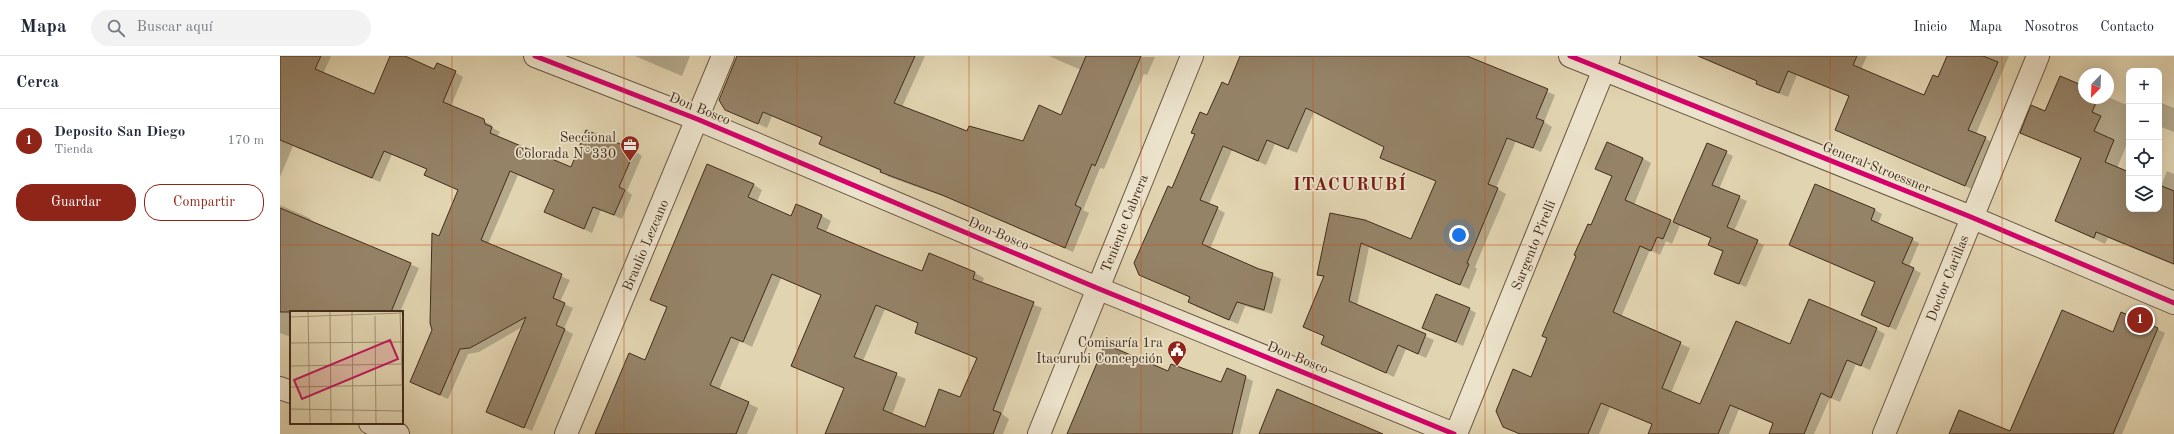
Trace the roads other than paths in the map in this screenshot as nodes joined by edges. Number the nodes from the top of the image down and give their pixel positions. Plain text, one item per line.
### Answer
1 (535, 56) edge
2 (723, 56) edge
3 (1192, 56) edge
4 (1570, 56) edge
5 (2038, 56) edge
6 (1607, 63) edge
7 (697, 119) junction
8 (1971, 217) junction
9 (1098, 288) junction
10 (2174, 302) edge
11 (280, 388) edge
12 (290, 392) edge
13 (373, 424) edge
14 (398, 434) edge
15 (566, 434) edge
16 (1039, 434) edge
17 (1455, 434) edge
18 (1884, 434) edge

1 - 7 street, Don Bosco
2 - 7 street, Braulio Lezcano
3 - 9 street, Teniente Cabrera
4 - 6 street, General Stroessner
5 - 8 street, Doctor Carillas
6 - 8 street, General Stroessner
6 - 17 street, Sargento Pirelli
7 - 9 street, Don Bosco
7 - 15 street, Braulio Lezcano
8 - 10 street, General Stroessner
8 - 18 street, Doctor Carillas
9 - 16 street, Teniente Cabrera
9 - 17 street, Don Bosco
11 - 12 street
13 - 14 street

